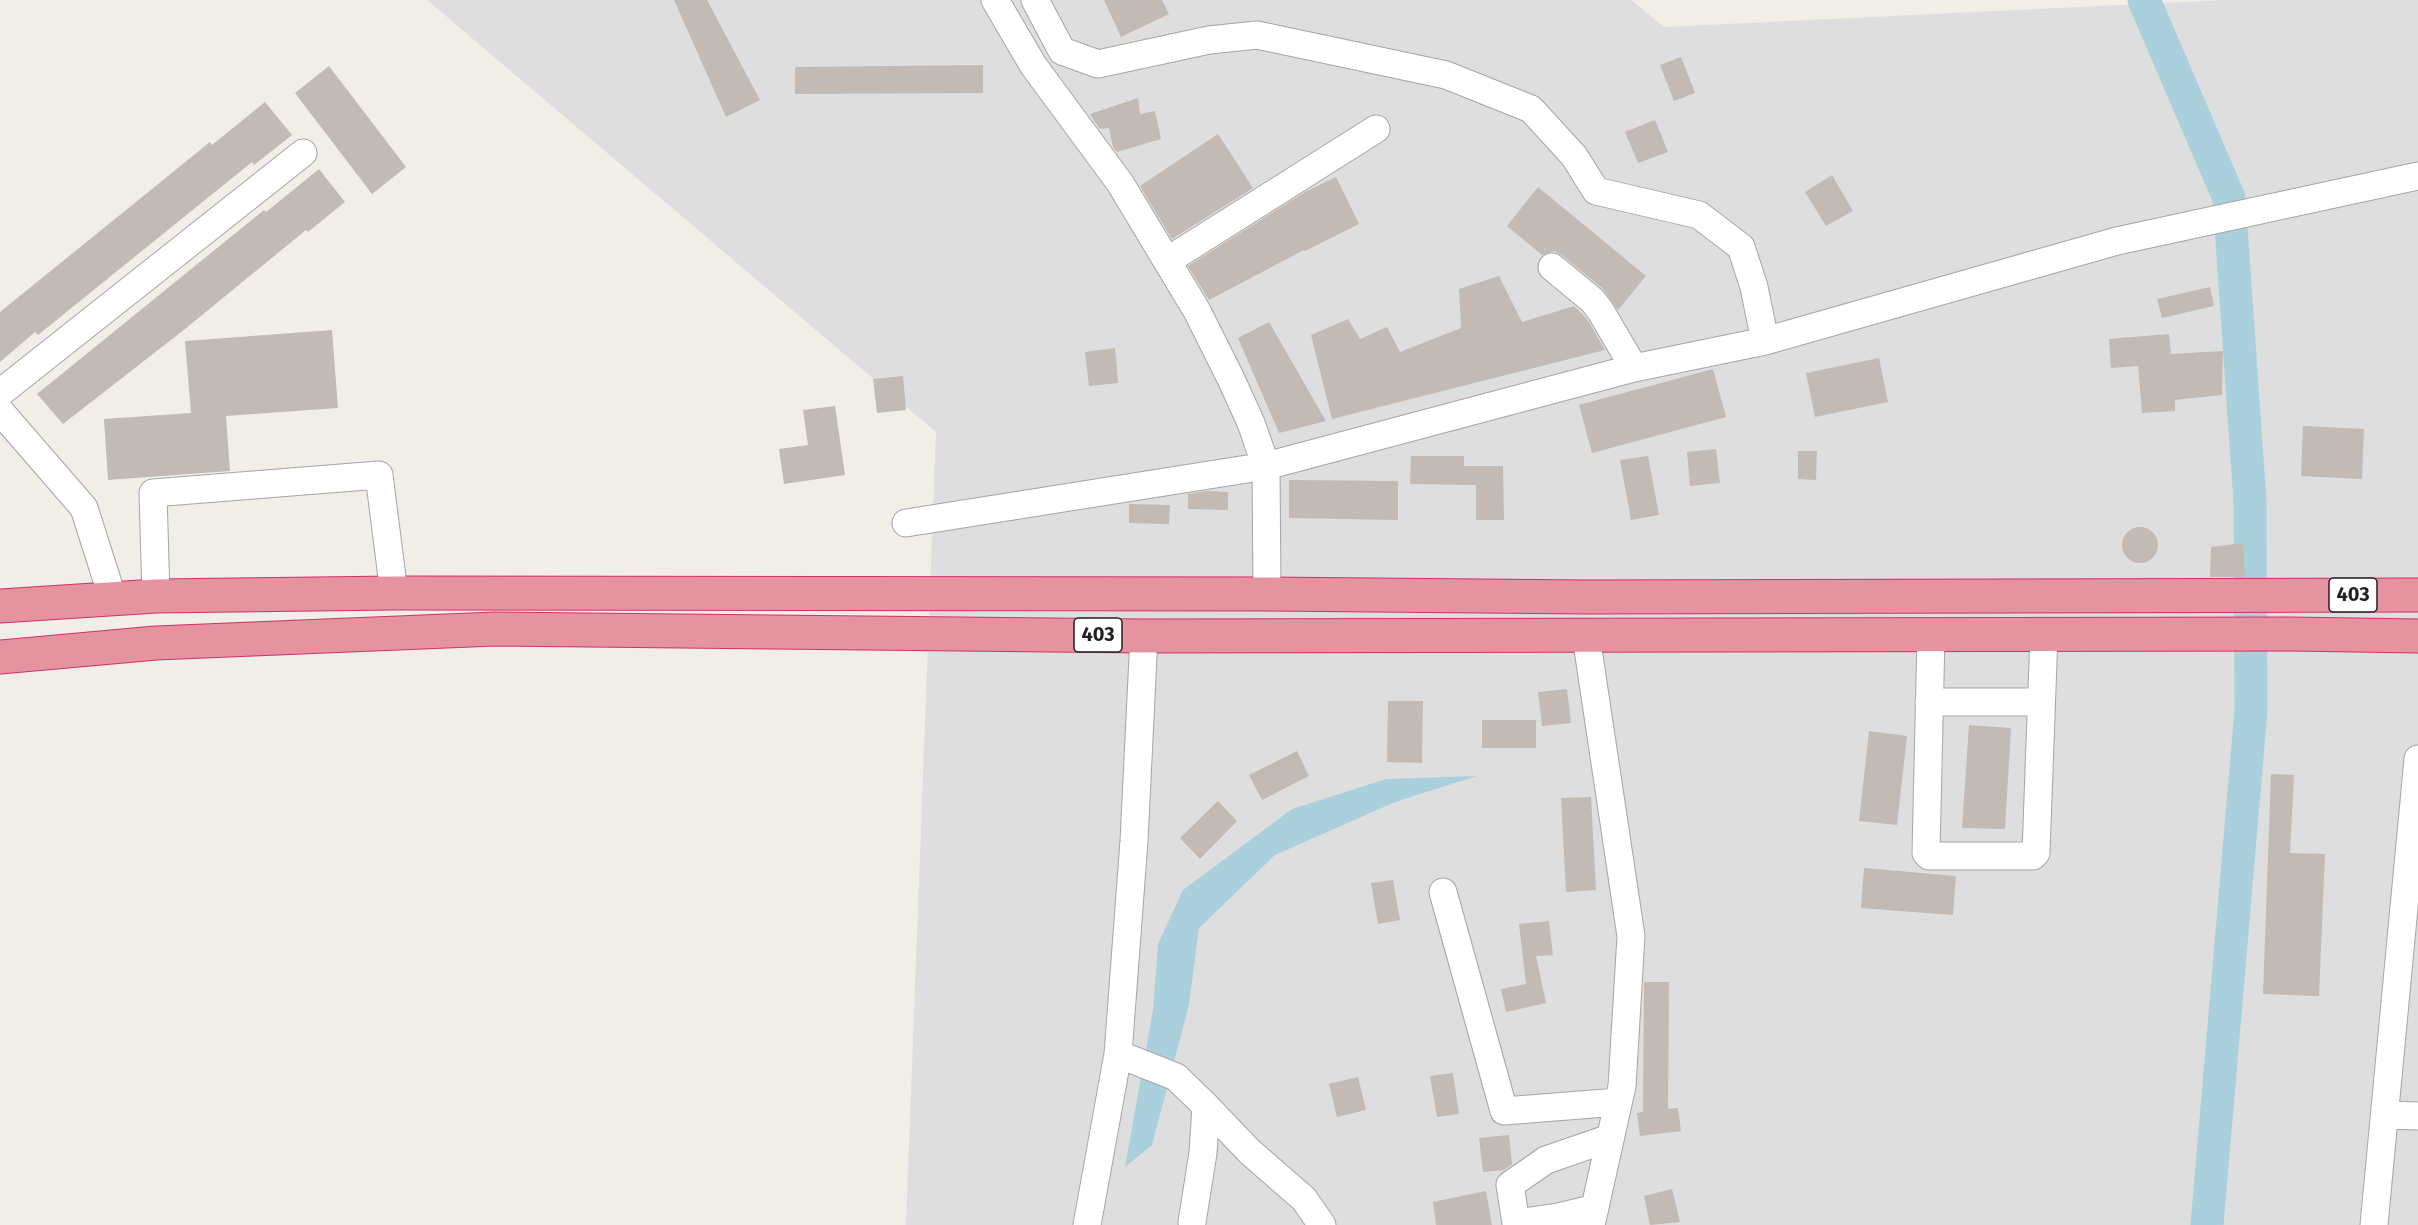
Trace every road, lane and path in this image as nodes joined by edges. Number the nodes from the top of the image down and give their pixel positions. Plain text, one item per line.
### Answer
1 (995, 0) edge
2 (1035, 0) edge
3 (1376, 129) dead end
4 (303, 153) dead end
5 (2418, 176) edge
6 (1167, 261) junction
7 (1552, 267) dead end
8 (1765, 341) junction
9 (1634, 368) junction
10 (0, 393) edge
11 (0, 411) edge
12 (1266, 466) junction
13 (906, 523) dead end
14 (394, 593) junction
15 (1267, 594) junction
16 (2418, 595) edge
17 (156, 596) junction
18 (113, 598) junction
19 (0, 606) edge
20 (2044, 634) junction
21 (1931, 635) junction
22 (1144, 636) junction
23 (1586, 636) junction
24 (2418, 636) edge
25 (0, 657) edge
26 (1929, 702) junction
27 (2041, 702) junction
28 (2418, 759) edge
29 (1443, 892) dead end
30 (1126, 1058) junction
31 (1618, 1102) junction
32 (1206, 1106) junction
33 (2385, 1115) junction
34 (2418, 1116) edge
35 (1610, 1138) junction
36 (1593, 1217) edge
37 (1192, 1222) dead end
38 (1087, 1225) edge
39 (1322, 1225) edge
40 (2374, 1225) edge

1 - 6 street
2 - 8 street
3 - 6 street
4 - 10 street
5 - 8 street
6 - 12 street
7 - 9 street
8 - 9 street
9 - 12 street
11 - 18 street
12 - 13 street
12 - 15 street
14 - 15 highway, 403
14 - 17 highway, 403
14 - 17 street
15 - 16 highway, 403
17 - 18 highway, 403
18 - 19 highway, 403
20 - 21 highway, 403
20 - 24 highway, 403
20 - 27 street
21 - 23 highway, 403
21 - 26 street
22 - 23 highway, 403
22 - 25 highway, 403
22 - 30 street
23 - 31 street
26 - 27 street
26 - 27 street
28 - 33 street
29 - 31 street
30 - 32 street
30 - 38 street
31 - 35 street
32 - 37 street
32 - 39 street
33 - 34 street
33 - 40 street
35 - 36 street
35 - 36 street

